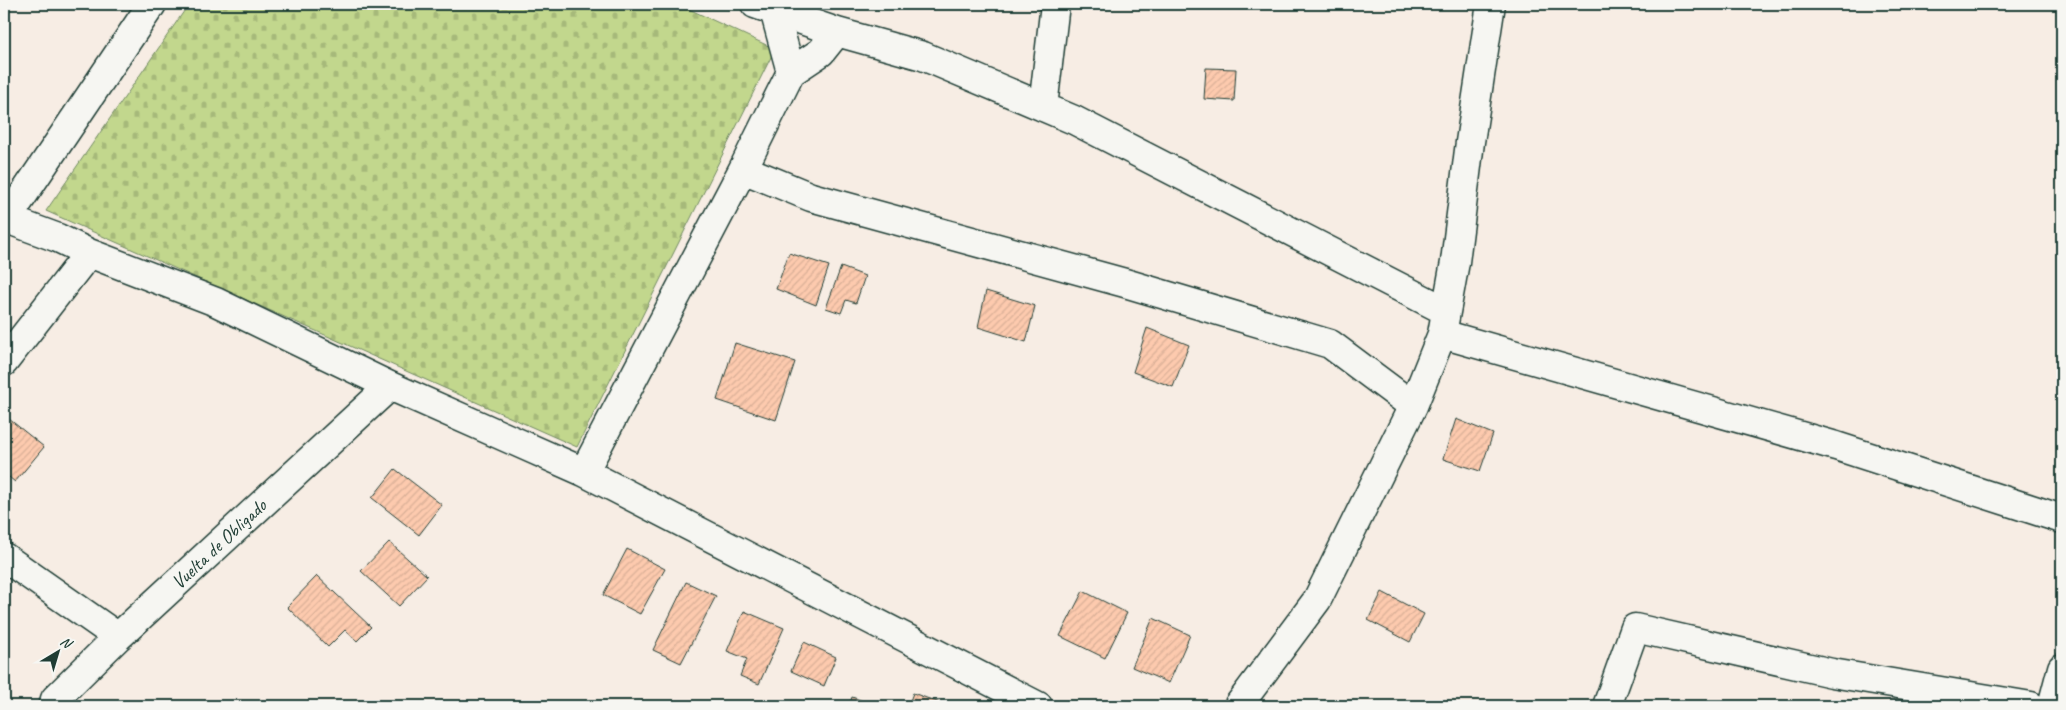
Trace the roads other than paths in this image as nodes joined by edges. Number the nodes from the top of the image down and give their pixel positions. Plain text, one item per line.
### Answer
1 (152, 4) edge
2 (1055, 4) edge
3 (1491, 4) edge
4 (764, 7) edge
5 (837, 32) junction
6 (791, 72) junction
7 (1043, 107) junction
8 (742, 169) junction
9 (5, 219) edge
10 (89, 253) junction
11 (1444, 323) junction
12 (4, 362) edge
13 (390, 386) junction
14 (1413, 406) junction
15 (584, 472) junction
16 (2062, 519) edge
17 (4, 558) edge
18 (118, 637) junction
19 (2062, 668) edge
20 (53, 706) edge
21 (1038, 706) edge
22 (1238, 706) edge
23 (1607, 706) edge
24 (2031, 706) edge
25 (2052, 706) edge

1 - 9 street
2 - 7 street
3 - 11 street
4 - 5 street
4 - 6 street
5 - 6 street
5 - 7 street
6 - 8 street
7 - 11 street
8 - 14 street
8 - 15 street
9 - 10 street
10 - 12 street
10 - 13 street
11 - 14 street
11 - 16 street
13 - 15 street
13 - 18 street, Vuelta de Obligado
14 - 22 street
15 - 21 street
17 - 18 street
18 - 20 street, Vuelta de Obligado
19 - 25 street
23 - 24 street

